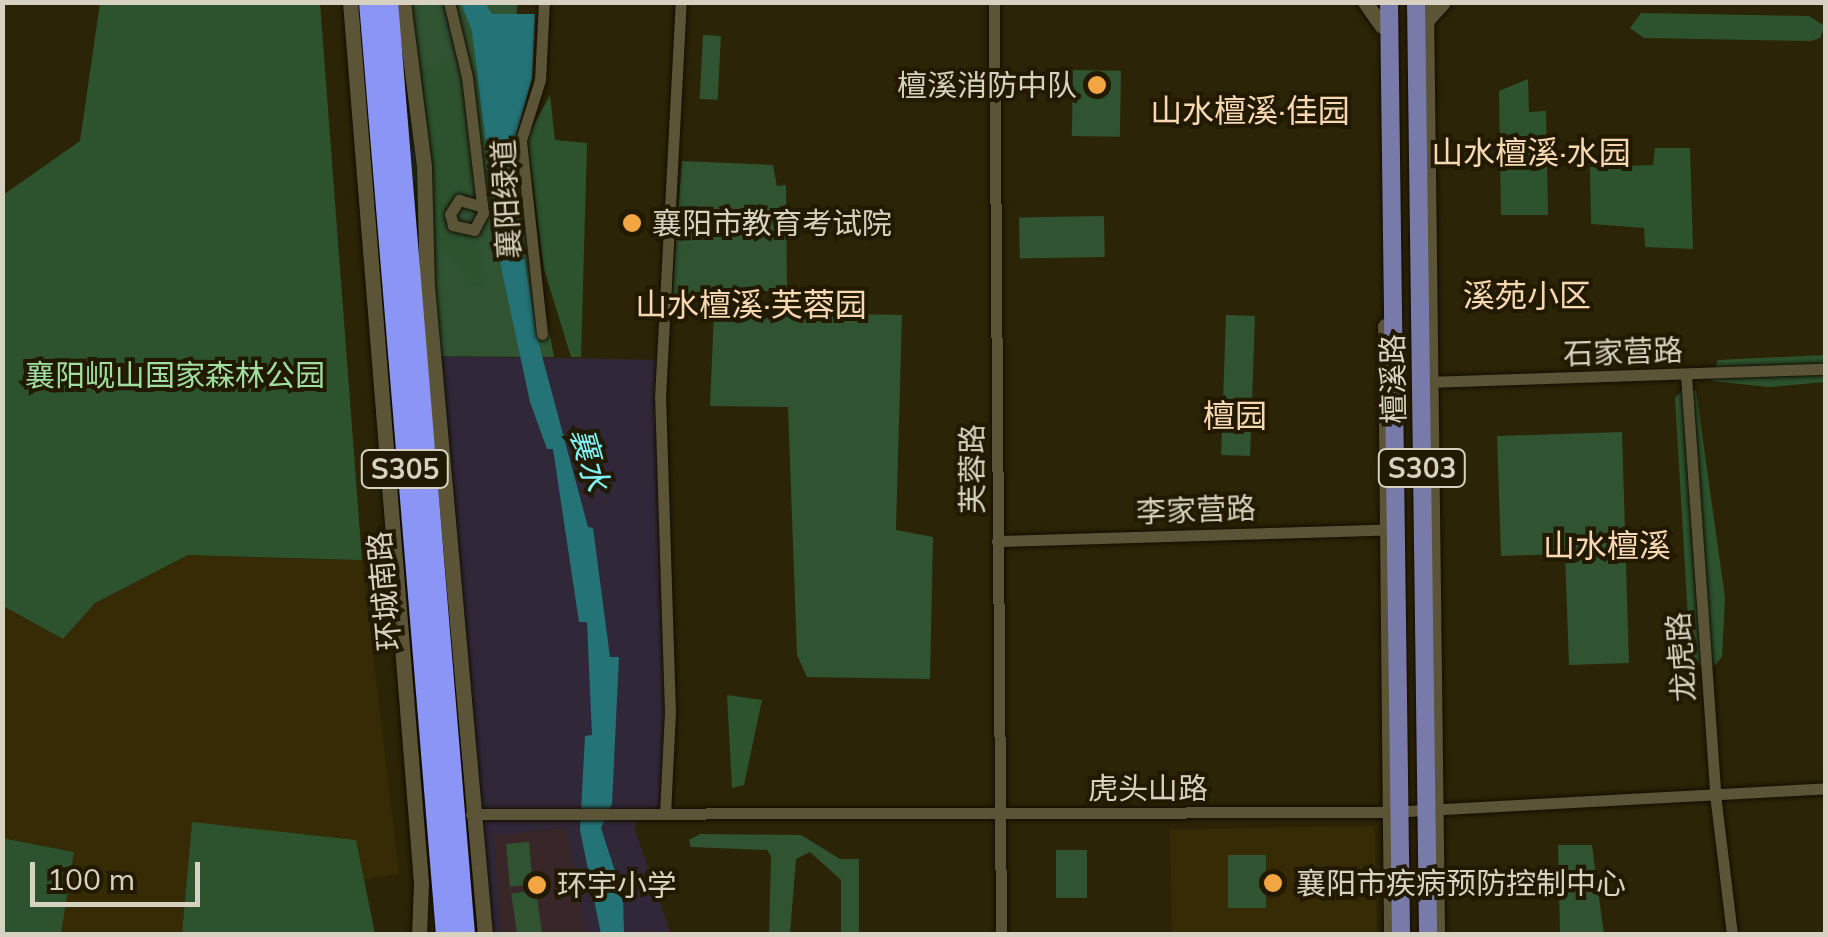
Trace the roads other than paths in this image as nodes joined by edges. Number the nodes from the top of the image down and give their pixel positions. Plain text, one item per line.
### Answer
1 (350, 2) edge
2 (369, 2) edge
3 (448, 2) edge
4 (544, 2) edge
5 (680, 2) edge
6 (994, 2) edge
7 (1365, 2) edge
8 (1385, 2) edge
9 (1416, 2) edge
10 (1426, 2) edge
11 (1443, 2) edge
12 (395, 6) edge
13 (1426, 21) junction
14 (1382, 26) junction
15 (480, 206) dead end
16 (542, 334) dead end
17 (1826, 370) edge
18 (1686, 376) junction
19 (1426, 382) junction
20 (1390, 529) junction
21 (997, 540) junction
22 (1826, 788) edge
23 (1715, 794) junction
24 (1431, 810) junction
25 (1394, 811) junction
26 (665, 814) junction
27 (998, 814) junction
28 (443, 815) junction
29 (418, 934) edge
30 (446, 934) edge
31 (465, 934) edge
32 (485, 934) edge
33 (1001, 934) edge
34 (1391, 934) edge
35 (1401, 934) edge
36 (1428, 934) edge
37 (1437, 934) edge
38 (1732, 934) edge

1 - 28 street
2 - 28 highway, 环城南路 / S305
3 - 15 street, 襄阳绿道
4 - 16 street, 襄阳绿道
5 - 26 street
6 - 21 street, 芙蓉路
7 - 14 street
8 - 14 street
8 - 20 main road, 檀溪路 / S303
9 - 19 main road, 檀溪路 / S303
10 - 13 street
11 - 13 street
12 - 28 highway, 环城南路 / S305
13 - 19 street
14 - 20 street
17 - 18 street, 石家营路
18 - 19 street, 石家营路
18 - 23 street, 龙虎路
19 - 24 main road, 檀溪路 / S303
20 - 21 street, 李家营路
20 - 25 main road, 檀溪路 / S303
21 - 27 street, 芙蓉路
22 - 23 street, 虎头山路
23 - 24 street, 虎头山路
23 - 38 street, 龙虎路
24 - 25 street, 虎头山路
24 - 36 main road, 檀溪路 / S303
24 - 37 street
25 - 27 street, 虎头山路
25 - 34 street
25 - 35 main road, 檀溪路 / S303
26 - 27 street, 虎头山路
26 - 28 street, 虎头山路
27 - 33 street, 芙蓉路
28 - 29 street
28 - 30 highway, 环城南路 / S305
28 - 31 highway, 环城南路 / S305
28 - 32 street

